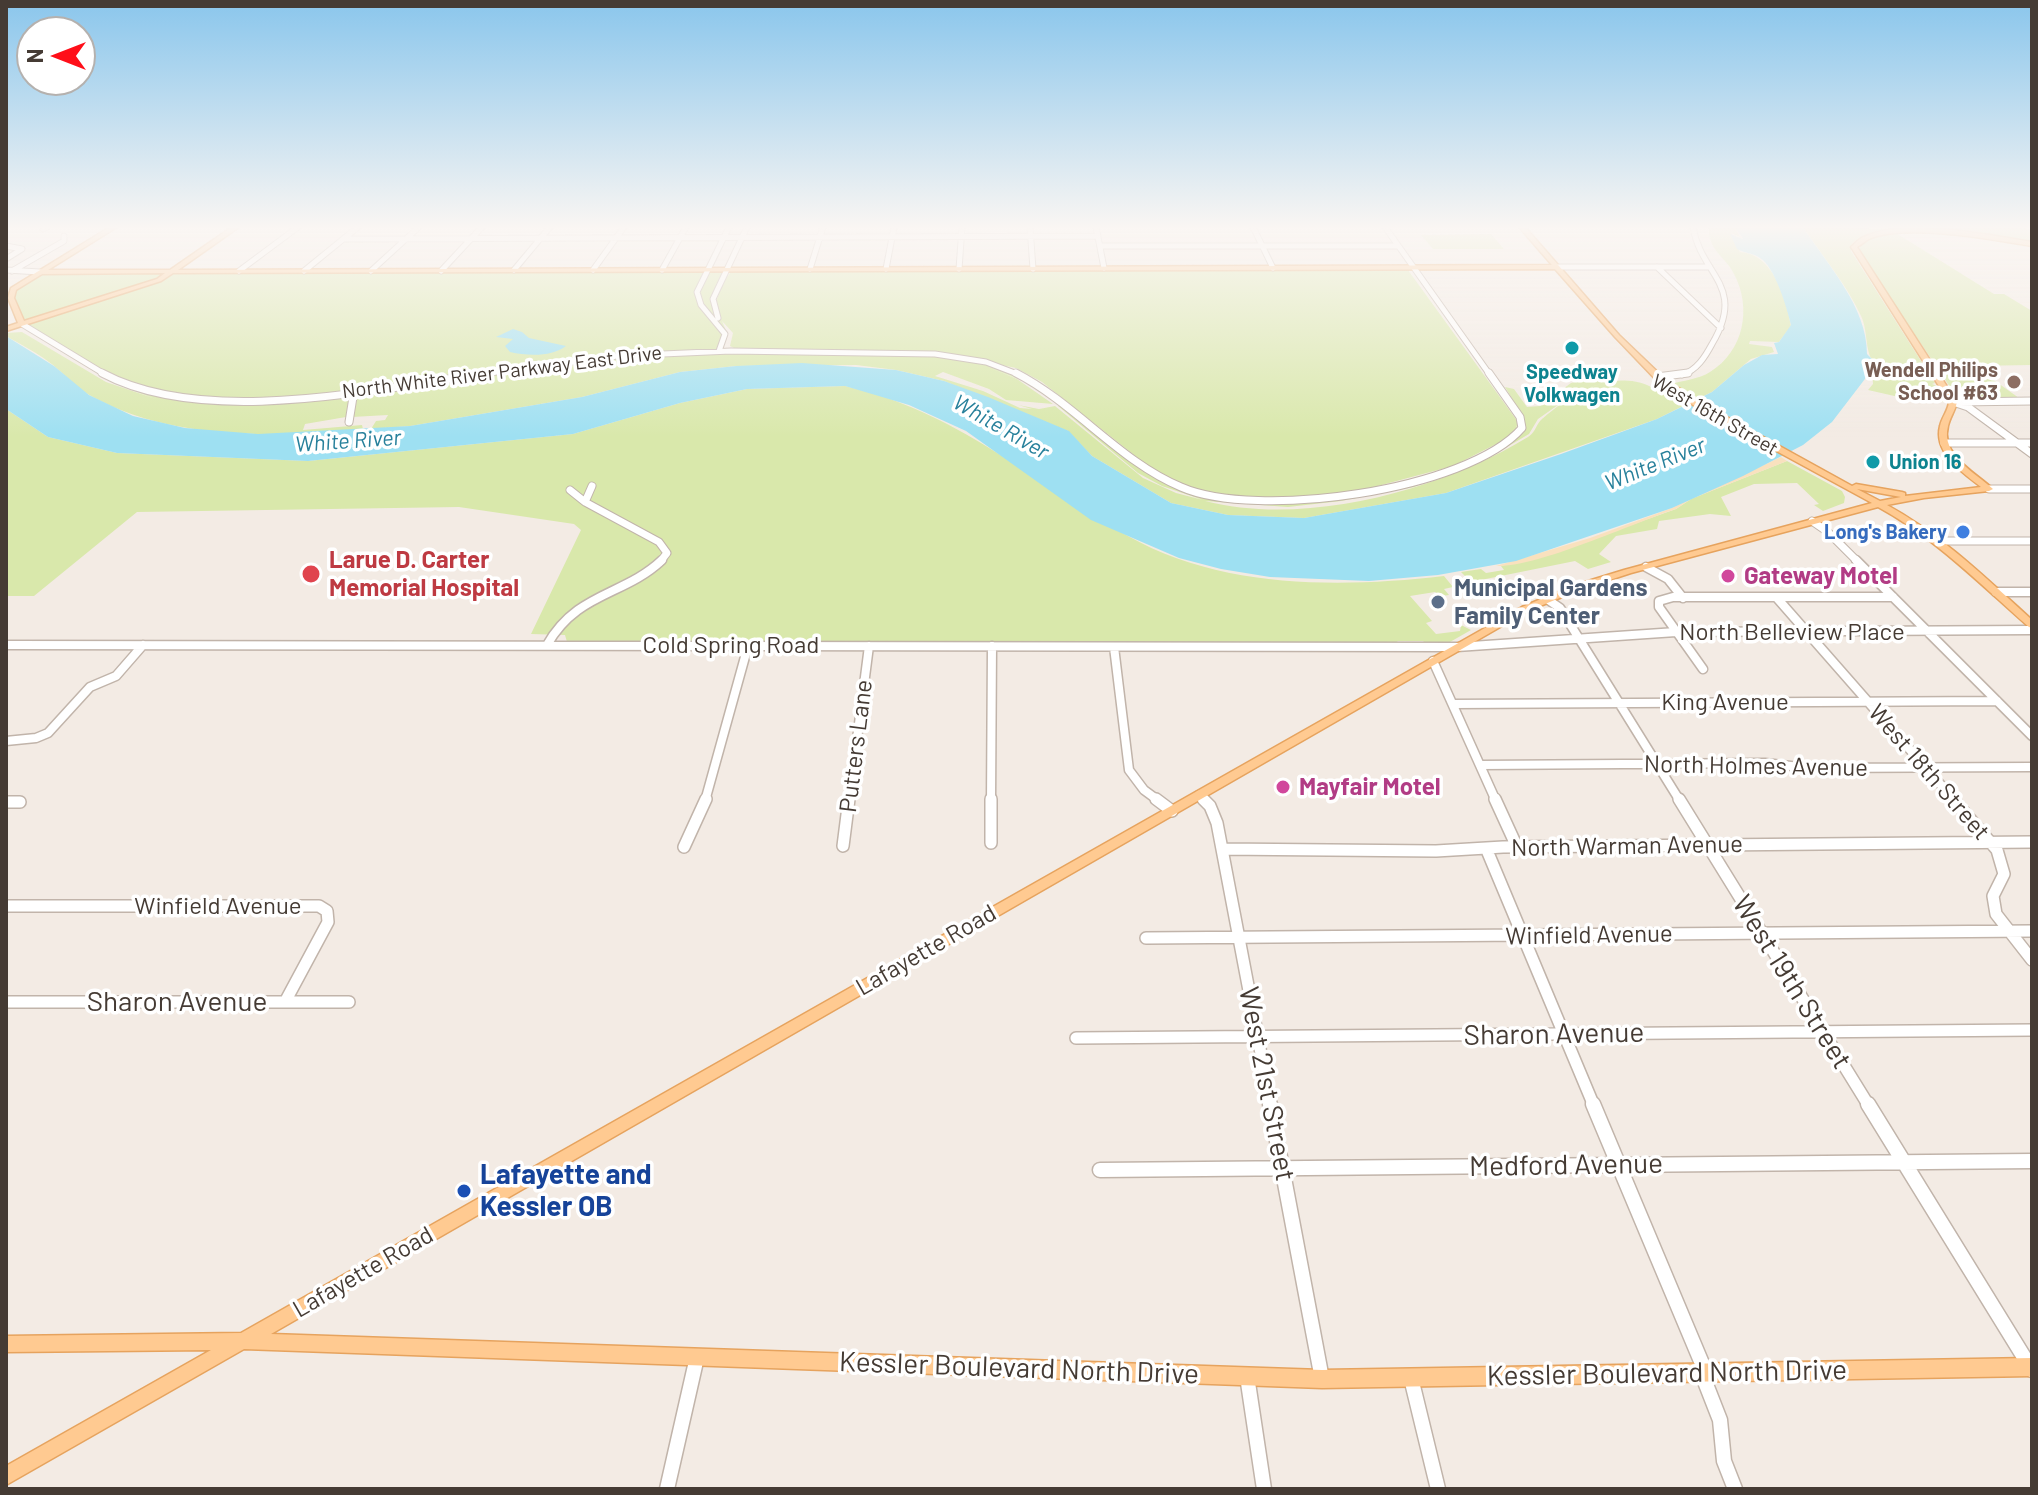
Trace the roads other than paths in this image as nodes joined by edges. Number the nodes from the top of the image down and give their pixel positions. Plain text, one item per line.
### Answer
1 (697, 296) edge
2 (12, 297) edge
3 (107, 297) edge
4 (715, 297) edge
5 (1435, 297) edge
6 (1579, 297) edge
7 (1582, 297) edge
8 (1688, 297) edge
9 (1724, 297) edge
10 (1884, 297) edge
11 (22, 324) junction
12 (1721, 328) junction
13 (6, 329) edge
14 (722, 351) junction
15 (1657, 377) junction
16 (354, 391) junction
17 (1676, 394) junction
18 (2032, 401) edge
19 (1953, 402) junction
20 (349, 422) dead end
21 (1944, 443) junction
22 (2016, 443) junction
23 (2032, 443) edge
24 (2032, 454) edge
25 (1832, 479) junction
26 (592, 486) dead end
27 (1989, 489) junction
28 (2032, 489) edge
29 (570, 490) dead end
30 (1919, 496) junction
31 (585, 502) junction
32 (1880, 504) junction
33 (1850, 511) junction
34 (1907, 519) junction
35 (1812, 521) junction
36 (1920, 528) junction
37 (1938, 541) junction
38 (2032, 541) edge
39 (1646, 567) junction
40 (1996, 592) junction
41 (2032, 592) edge
42 (1893, 597) junction
43 (1683, 598) junction
44 (1777, 598) junction
45 (1547, 599) junction
46 (2032, 628) edge
47 (1926, 631) junction
48 (1676, 632) junction
49 (1807, 632) junction
50 (1579, 638) junction
51 (6, 645) edge
52 (143, 645) junction
53 (547, 645) junction
54 (748, 646) junction
55 (869, 646) junction
56 (992, 646) junction
57 (1114, 647) junction
58 (1457, 647) junction
59 (1433, 661) junction
60 (1703, 669) dead end
61 (1997, 701) junction
62 (1868, 702) junction
63 (1618, 703) junction
64 (1453, 704) junction
65 (2032, 736) edge
66 (6, 741) edge
67 (1655, 764) junction
68 (1481, 765) junction
69 (2032, 767) edge
70 (1926, 768) junction
71 (1199, 795) junction
72 (6, 802) edge
73 (20, 802) dead end
74 (1172, 811) junction
75 (2032, 842) edge
76 (991, 843) dead end
77 (1990, 843) junction
78 (1707, 845) junction
79 (843, 846) dead end
80 (684, 847) dead end
81 (1517, 847) junction
82 (1486, 848) junction
83 (1222, 849) junction
84 (7, 907) edge
85 (2008, 931) junction
86 (2032, 931) edge
87 (1761, 933) junction
88 (1521, 935) junction
89 (1146, 938) dead end
90 (1239, 938) junction
91 (2032, 960) edge
92 (6, 1002) edge
93 (285, 1002) junction
94 (349, 1002) dead end
95 (2032, 1030) edge
96 (1822, 1032) junction
97 (1564, 1034) junction
98 (1258, 1037) junction
99 (1076, 1038) dead end
100 (2032, 1161) edge
101 (1903, 1162) junction
102 (1619, 1165) junction
103 (1282, 1169) junction
104 (1100, 1170) dead end
105 (242, 1341) junction
106 (6, 1344) edge
107 (697, 1357) junction
108 (2031, 1368) edge
109 (1704, 1374) junction
110 (1247, 1376) junction
111 (1411, 1378) junction
112 (1322, 1379) junction
113 (6, 1476) edge
114 (667, 1489) edge
115 (1264, 1489) edge
116 (1438, 1489) edge
117 (1735, 1489) edge

1 - 14 street
2 - 11 main road
3 - 11 main road
4 - 14 street
5 - 14 street, North White River Parkway East Drive
6 - 17 main road, West 16th Street
7 - 15 main road, West 16th Street
8 - 12 street
9 - 12 street
10 - 19 main road
11 - 13 main road
11 - 16 street, North White River Parkway East Drive
12 - 15 street
14 - 16 street, North White River Parkway East Drive
15 - 17 main road, West 16th Street
16 - 20 street
17 - 25 main road, West 16th Street
18 - 19 street
19 - 21 main road
19 - 22 street
21 - 22 street
21 - 27 main road
22 - 23 street
22 - 24 street
25 - 30 main road
25 - 32 main road, West 16th Street
25 - 33 main road
26 - 31 street
27 - 28 street
27 - 30 main road
29 - 31 street
30 - 32 main road, Lafayette Road
30 - 36 main road
31 - 53 street
32 - 33 main road, Lafayette Road
32 - 34 main road, West 16th Street
33 - 34 main road
33 - 35 main road, Lafayette Road
34 - 36 main road, West 16th Street
35 - 39 main road, Lafayette Road
35 - 42 street
36 - 37 main road, West 16th Street
37 - 38 street
37 - 40 main road, West 16th Street
39 - 43 street
39 - 45 main road, Lafayette Road
40 - 41 street
40 - 46 main road, West 16th Street
42 - 44 street
42 - 47 street
43 - 44 street
43 - 48 street
44 - 49 street, West 18th Street
45 - 50 street, West 19th Street
45 - 58 main road, Lafayette Road
46 - 47 street, North Belleview Place
47 - 49 street, North Belleview Place
47 - 61 street
48 - 49 street, North Belleview Place
48 - 50 street, North Belleview Place
48 - 60 street
49 - 62 street, West 18th Street
50 - 58 street, North Belleview Place
50 - 63 street, West 19th Street
51 - 52 street, Cold Spring Road
52 - 53 street, Cold Spring Road
52 - 66 street
53 - 54 street, Cold Spring Road
54 - 55 street, Cold Spring Road
54 - 80 street
55 - 56 street, Cold Spring Road
55 - 79 street, Putters Lane
56 - 57 street, Cold Spring Road
56 - 76 street
57 - 58 street, Cold Spring Road
57 - 74 street
58 - 59 main road, Lafayette Road
59 - 64 street
59 - 71 main road, Lafayette Road
61 - 62 street, King Avenue
61 - 65 street
62 - 63 street, King Avenue
62 - 70 street, West 18th Street
63 - 64 street, King Avenue
63 - 67 street, West 19th Street
64 - 68 street
67 - 68 street, North Holmes Avenue
67 - 70 street, North Holmes Avenue
67 - 78 street, West 19th Street
68 - 81 street
69 - 70 street, North Holmes Avenue
70 - 77 street, West 18th Street
71 - 74 main road, Lafayette Road
71 - 83 street, West 21st Street
72 - 73 street
74 - 105 main road, Lafayette Road
75 - 77 street, North Warman Avenue
77 - 78 street, North Warman Avenue
77 - 85 street, West 18th Street
78 - 81 street, North Warman Avenue
78 - 87 street, West 19th Street
81 - 82 street, North Warman Avenue
82 - 83 street, North Warman Avenue
82 - 88 street
83 - 90 street, West 21st Street
84 - 93 street, Winfield Avenue
85 - 86 street, Winfield Avenue
85 - 87 street, Winfield Avenue
85 - 91 street, West 18th Street
87 - 88 street, Winfield Avenue
87 - 96 street, West 19th Street
88 - 90 street, Winfield Avenue
88 - 97 street
89 - 90 street, Winfield Avenue
90 - 98 street, West 21st Street
92 - 93 street, Sharon Avenue
93 - 94 street, Sharon Avenue
95 - 96 street, Sharon Avenue
96 - 97 street, Sharon Avenue
96 - 101 street, West 19th Street
97 - 98 street, Sharon Avenue
97 - 102 street
98 - 99 street, Sharon Avenue
98 - 103 street, West 21st Street
100 - 101 street, Medford Avenue
101 - 102 street, Medford Avenue
101 - 108 street, West 19th Street
102 - 103 street, Medford Avenue
102 - 109 street
103 - 104 street, Medford Avenue
103 - 112 street, West 21st Street
105 - 106 main road, Kessler Boulevard North Drive
105 - 107 main road, Kessler Boulevard North Drive
105 - 113 main road, Lafayette Road
107 - 110 main road, Kessler Boulevard North Drive
107 - 114 street
108 - 109 main road, Kessler Boulevard North Drive
109 - 111 main road, Kessler Boulevard North Drive
109 - 117 street
110 - 112 main road, Kessler Boulevard North Drive
110 - 115 street
111 - 112 main road, Kessler Boulevard North Drive
111 - 116 street

